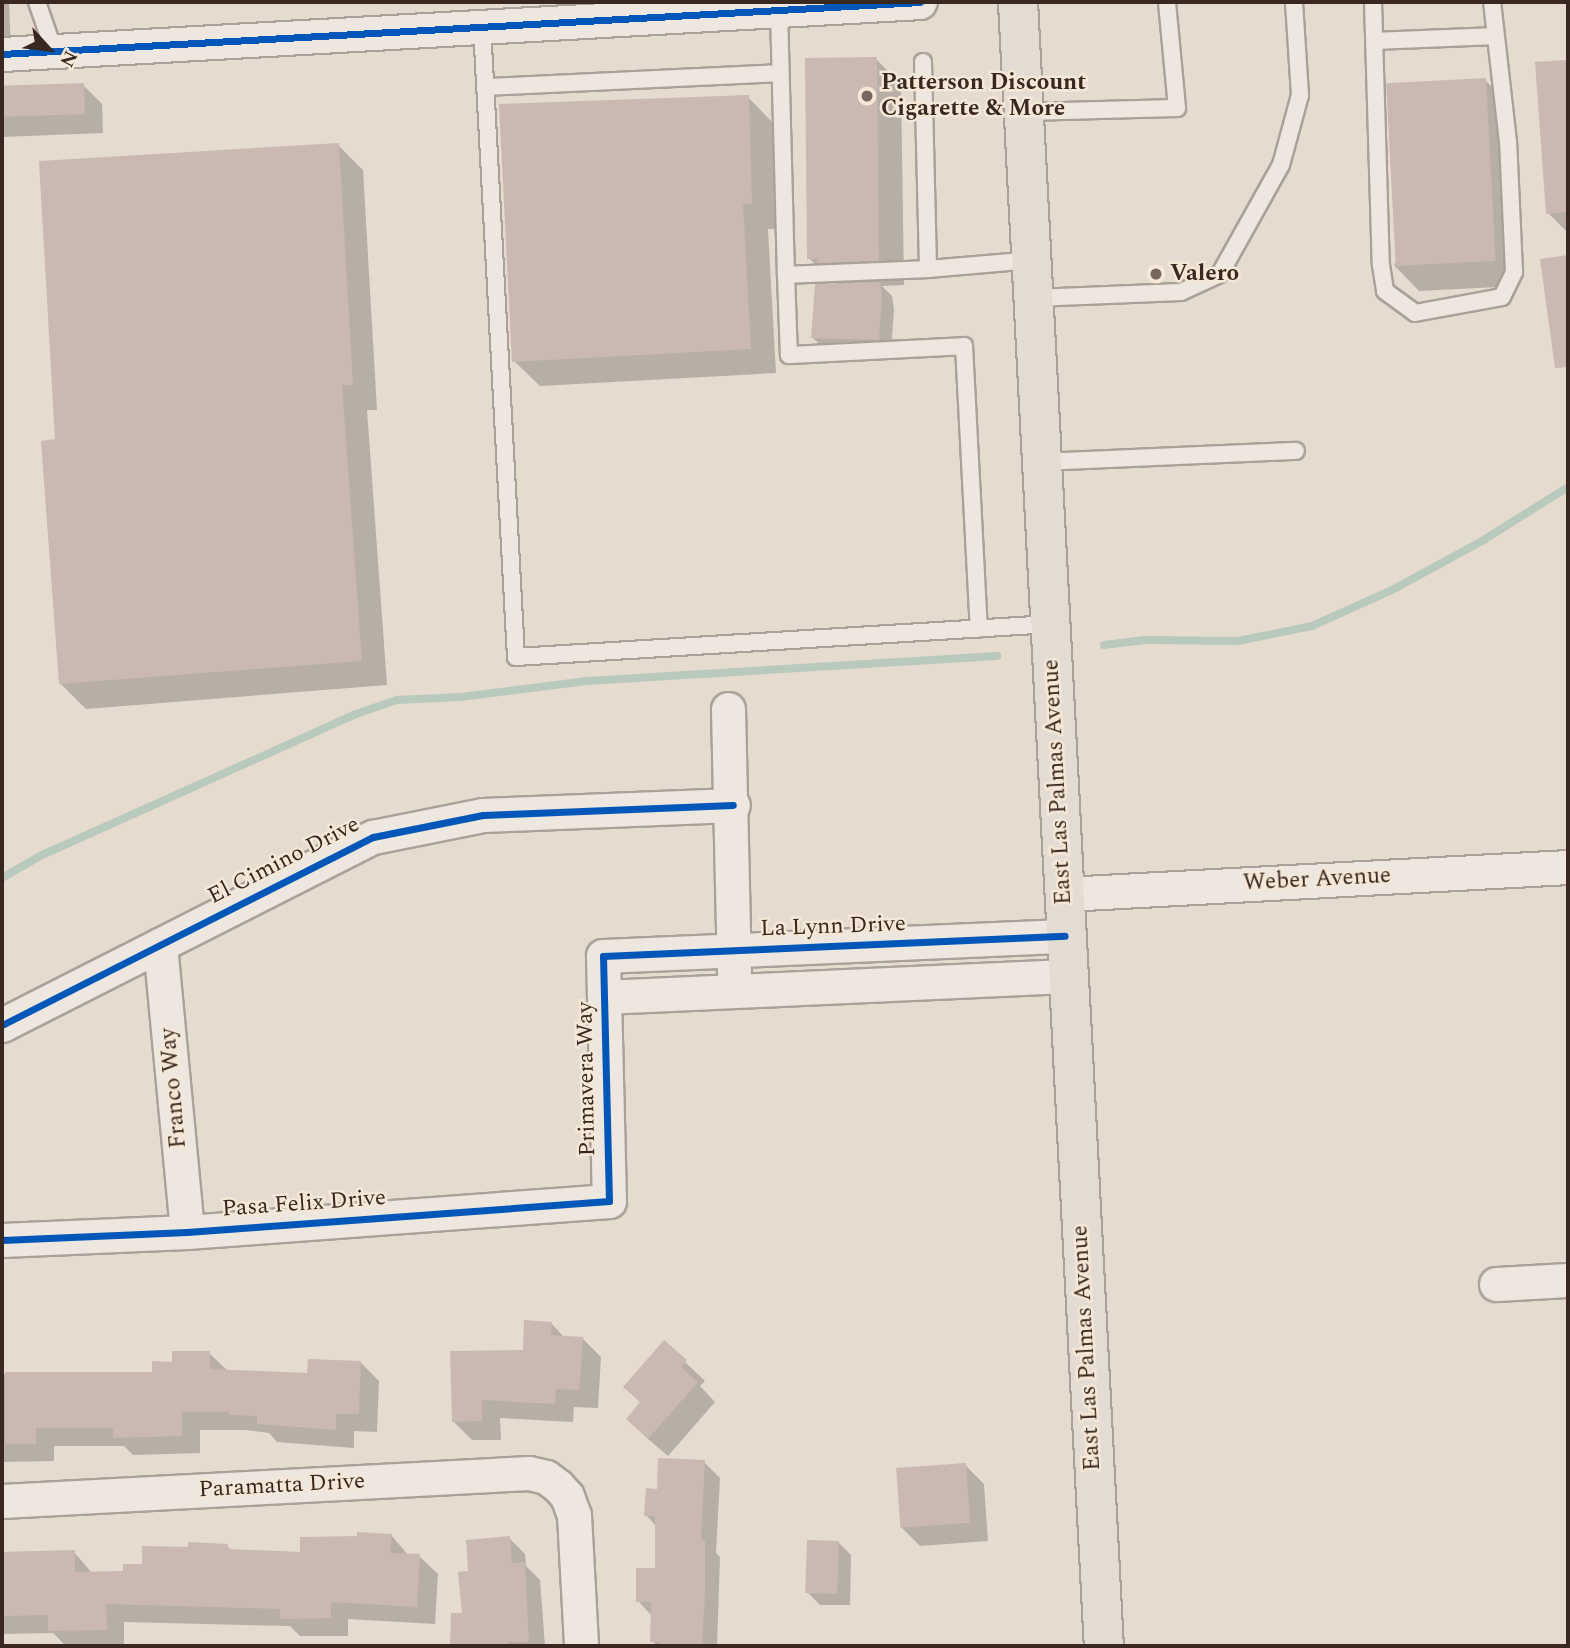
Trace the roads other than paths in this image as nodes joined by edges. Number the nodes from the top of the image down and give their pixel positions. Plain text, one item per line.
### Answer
1 (37, 2) edge
2 (920, 2) edge
3 (1018, 2) edge
4 (1167, 2) edge
5 (1294, 2) edge
6 (1373, 2) edge
7 (1492, 2) edge
8 (779, 10) junction
9 (482, 27) junction
10 (1495, 36) junction
11 (1375, 41) junction
12 (54, 51) junction
13 (2, 54) edge
14 (923, 62) dead end
15 (780, 73) junction
16 (487, 87) junction
17 (1024, 113) junction
18 (1032, 260) junction
19 (928, 269) junction
20 (786, 275) junction
21 (1034, 298) junction
22 (1296, 451) dead end
23 (1042, 462) junction
24 (1051, 624) junction
25 (979, 629) junction
26 (728, 709) dead end
27 (733, 805) junction
28 (1568, 867) edge
29 (1065, 894) junction
30 (1065, 936) junction
31 (160, 945) junction
32 (734, 950) junction
33 (603, 956) joint
34 (1067, 976) junction
35 (735, 991) junction
36 (604, 997) junction
37 (2, 1025) edge
38 (609, 1200) joint
39 (187, 1232) junction
40 (2, 1240) edge
41 (1568, 1280) edge
42 (1496, 1284) dead end
43 (2, 1502) edge
44 (581, 1646) edge
45 (1104, 1646) edge

1 - 12 lane
2 - 8 street
3 - 17 main road, East Las Palmas Avenue
4 - 17 lane
5 - 21 lane
6 - 11 lane
7 - 10 lane
8 - 9 street
8 - 15 lane
9 - 12 street
9 - 16 lane
10 - 11 lane
10 - 11 lane
12 - 13 street
14 - 19 lane
15 - 16 lane
15 - 20 lane
16 - 25 lane
17 - 18 main road, East Las Palmas Avenue
18 - 19 lane
18 - 21 main road, East Las Palmas Avenue
19 - 20 lane
20 - 25 lane
21 - 23 main road, East Las Palmas Avenue
22 - 23 lane
23 - 24 main road, East Las Palmas Avenue
24 - 25 lane
24 - 29 main road, East Las Palmas Avenue
26 - 27 street
27 - 31 street, El Cimino Drive
27 - 32 street
28 - 29 street, Weber Avenue
29 - 30 main road, East Las Palmas Avenue
30 - 32 street, La Lynn Drive
30 - 34 main road, East Las Palmas Avenue
31 - 37 street, El Cimino Drive
31 - 39 street, Franco Way
32 - 33 street, La Lynn Drive
32 - 35 street
33 - 36 street, Primavera Way
34 - 35 street
34 - 45 main road, East Las Palmas Avenue
35 - 36 street
36 - 38 street, Primavera Way
38 - 39 street, Pasa Felix Drive
39 - 40 street, Pasa Felix Drive
41 - 42 street
43 - 44 street, Paramatta Drive

